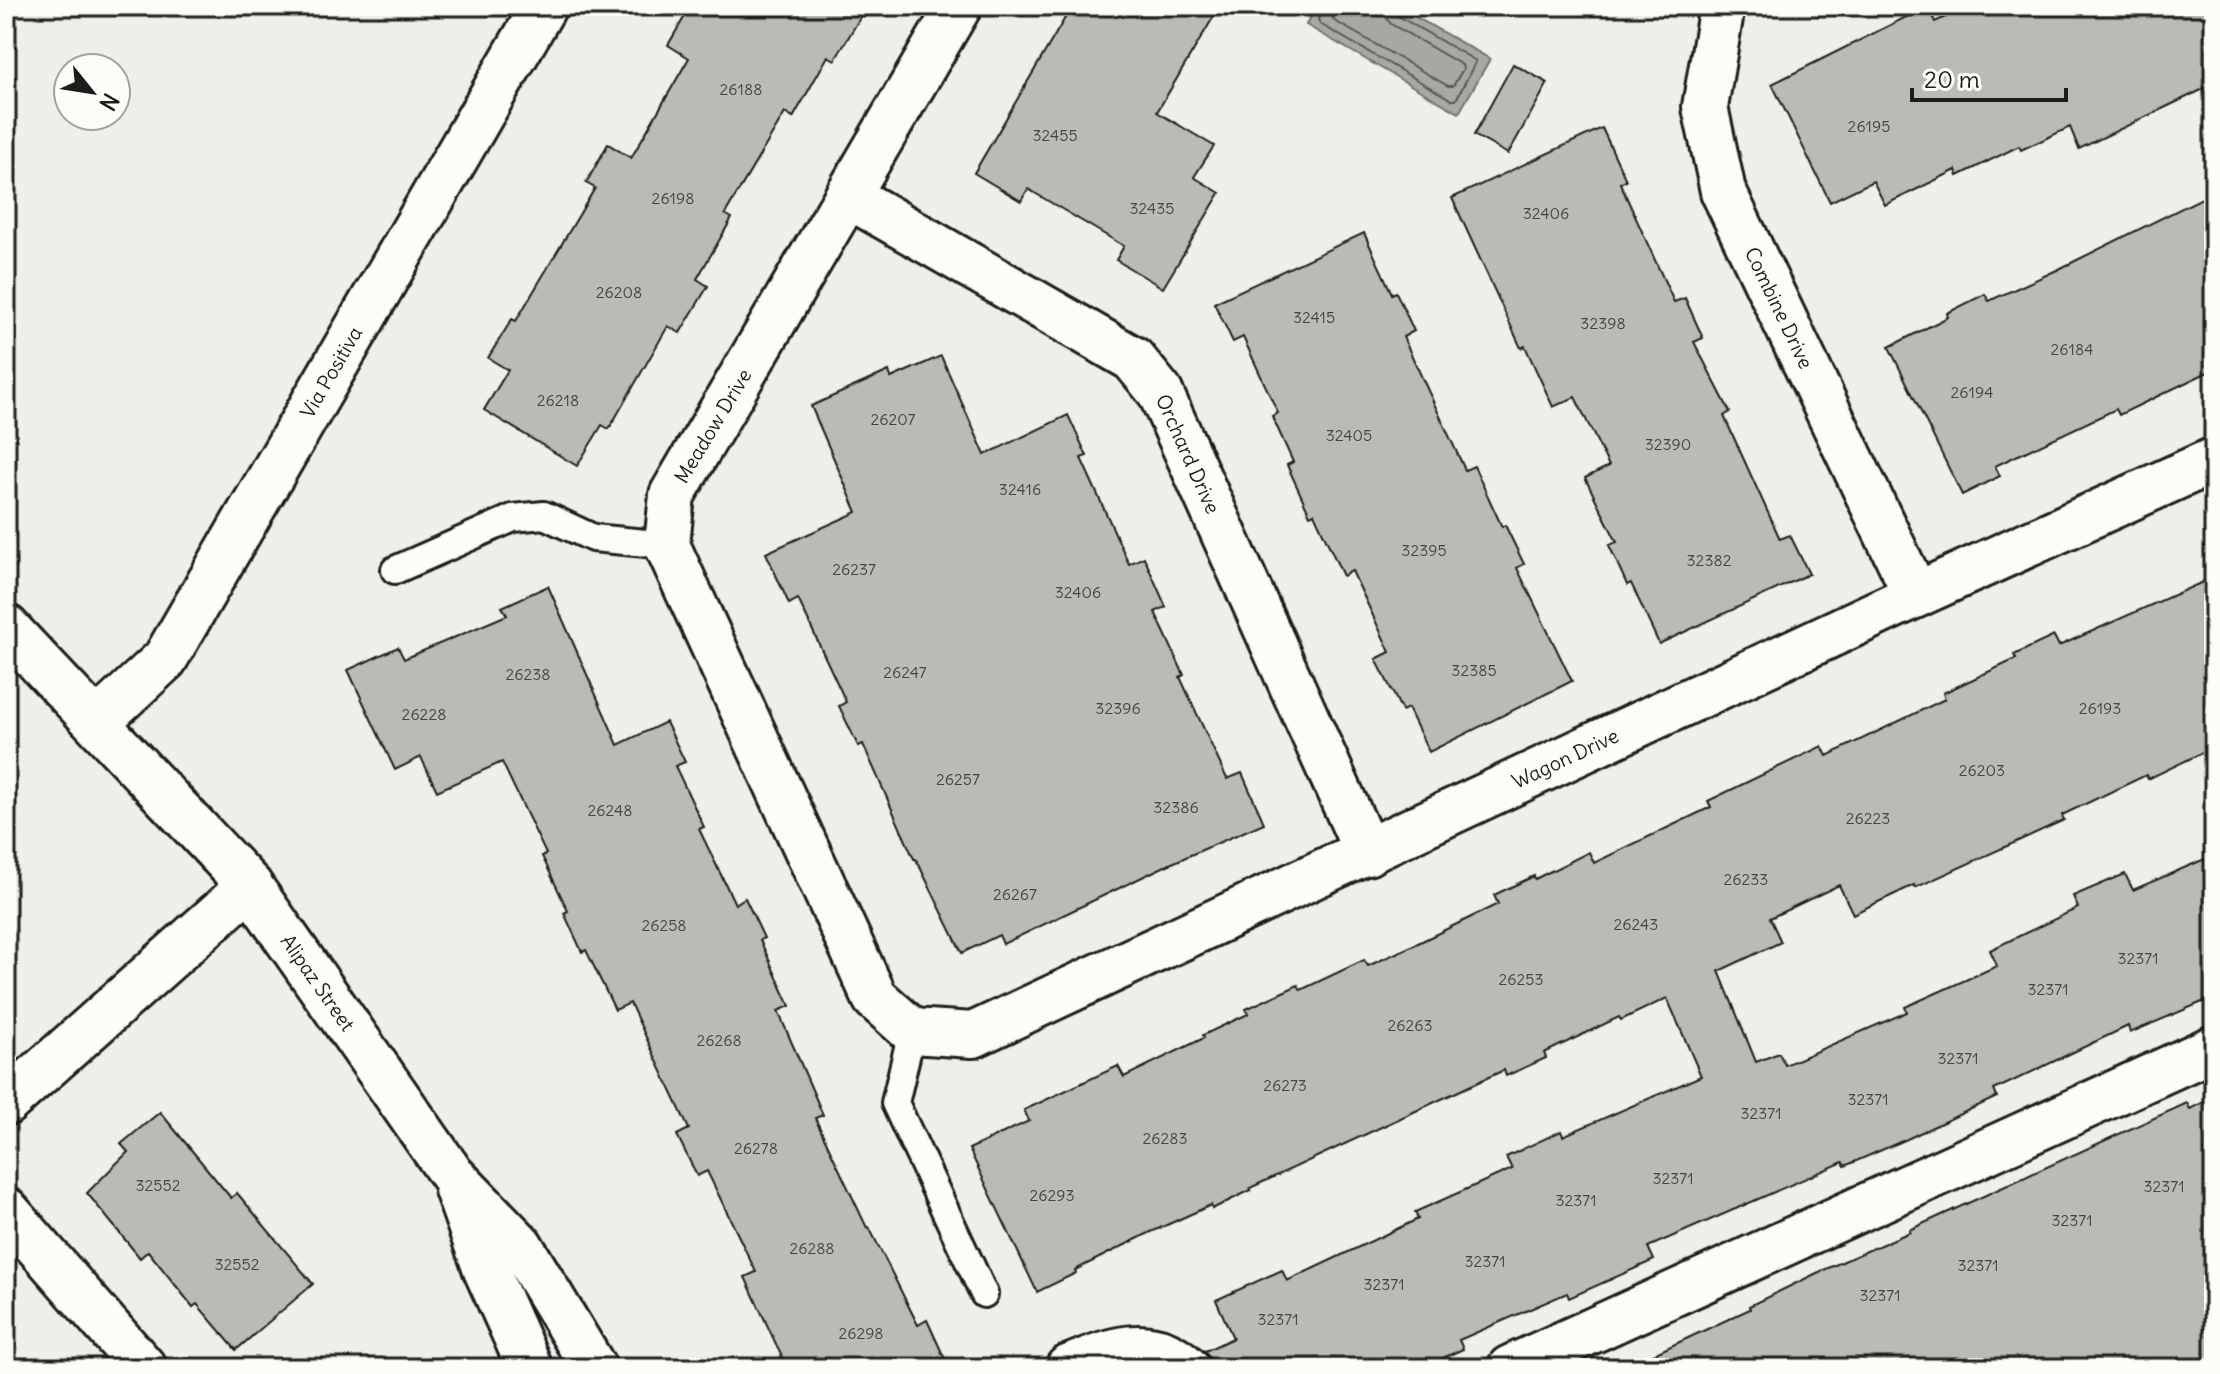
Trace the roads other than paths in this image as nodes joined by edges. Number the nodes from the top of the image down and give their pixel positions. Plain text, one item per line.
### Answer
1 (544, 6) edge
2 (959, 6) edge
3 (1722, 6) edge
4 (849, 196) junction
5 (2214, 460) edge
6 (667, 545) junction
7 (395, 570) dead end
8 (1916, 595) junction
9 (6, 627) edge
10 (97, 722) junction
11 (1367, 853) junction
12 (250, 886) junction
13 (912, 1031) junction
14 (2214, 1048) edge
15 (6, 1103) edge
16 (452, 1175) junction
17 (6, 1210) edge
18 (984, 1294) dead end
19 (144, 1368) edge
20 (530, 1368) edge
21 (594, 1368) edge
22 (1068, 1368) edge
23 (1187, 1368) edge
24 (1510, 1368) edge

1 - 10 street, Via Positiva
2 - 4 street, Meadow Drive
3 - 8 street, Combine Drive
4 - 6 street, Meadow Drive
4 - 11 street, Orchard Drive
5 - 8 street, Wagon Drive
6 - 7 lane
6 - 13 street
8 - 11 street, Wagon Drive
9 - 10 street, Alipaz Street
10 - 12 street, Alipaz Street
11 - 13 street, Wagon Drive
12 - 15 street
12 - 16 street, Alipaz Street
13 - 18 lane
14 - 24 street
16 - 20 street
16 - 21 street, Alipaz Street
17 - 19 street
22 - 23 street

